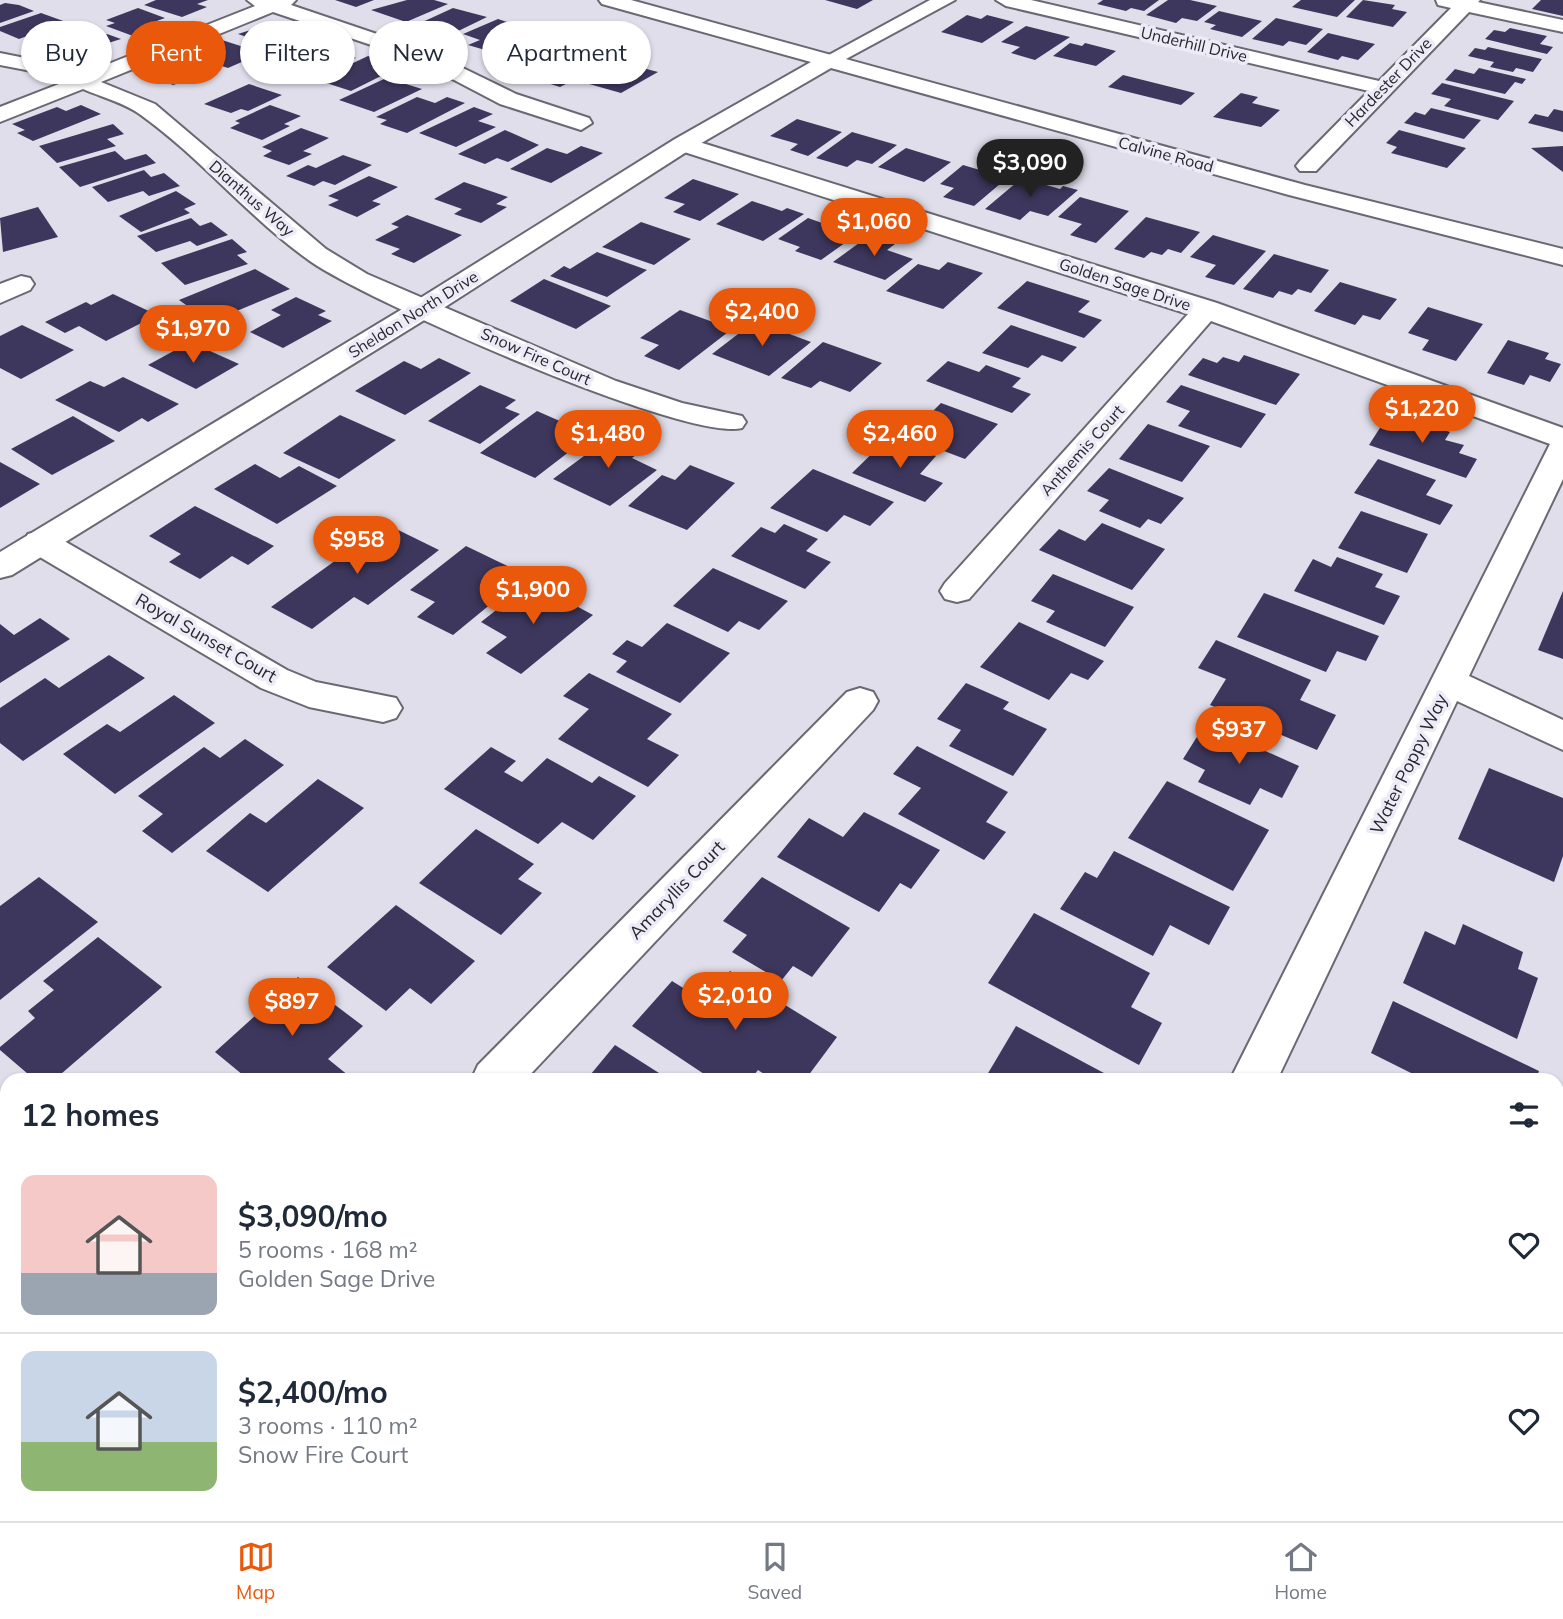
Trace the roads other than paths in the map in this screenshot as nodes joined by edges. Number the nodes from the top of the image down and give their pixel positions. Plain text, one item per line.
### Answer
1 (609, 0) edge
2 (945, 0) edge
3 (1006, 0) edge
4 (1442, 0) edge
5 (272, 2) edge
6 (1467, 2) edge
7 (1563, 26) edge
8 (835, 38) dead end
9 (859, 45) junction
10 (890, 53) dead end
11 (0, 59) edge
12 (825, 61) junction
13 (21, 63) edge
14 (112, 69) edge
15 (77, 84) edge
16 (91, 84) edge
17 (1381, 88) junction
18 (0, 115) edge
19 (581, 123) dead end
20 (683, 144) junction
21 (1334, 173) dead end
22 (1530, 225) dead end
23 (1563, 233) edge
24 (1563, 257) edge
25 (424, 308) junction
26 (1207, 309) junction
27 (731, 422) dead end
28 (1563, 438) edge
29 (1563, 447) edge
30 (40, 542) junction
31 (0, 566) edge
32 (957, 591) dead end
33 (1449, 682) junction
34 (860, 701) dead end
35 (383, 708) dead end
36 (1563, 736) edge
37 (501, 1073) edge
38 (1256, 1073) edge

1 - 12 street, Calvine Road
2 - 9 street, Sheldon North Drive
3 - 17 street, Underhill Drive
4 - 6 street
5 - 14 street
5 - 19 street
6 - 7 street
6 - 17 street, Hardester Drive
8 - 9 street
9 - 10 street
9 - 12 street, Sheldon North Drive
11 - 13 street, Dianthus Way
12 - 20 street, Sheldon North Drive
12 - 24 street, Calvine Road
15 - 18 street
16 - 25 street, Dianthus Way
17 - 21 street, Hardester Drive
20 - 25 street, Sheldon North Drive
20 - 26 street, Golden Sage Drive
22 - 23 street
25 - 27 street, Snow Fire Court
25 - 30 street, Sheldon North Drive
26 - 28 street, Golden Sage Drive
26 - 32 street, Anthemis Court
29 - 33 street, Water Poppy Way
30 - 31 street, Sheldon North Drive
30 - 35 street, Royal Sunset Court
33 - 36 street
33 - 38 street, Water Poppy Way
34 - 37 street, Amaryllis Court

